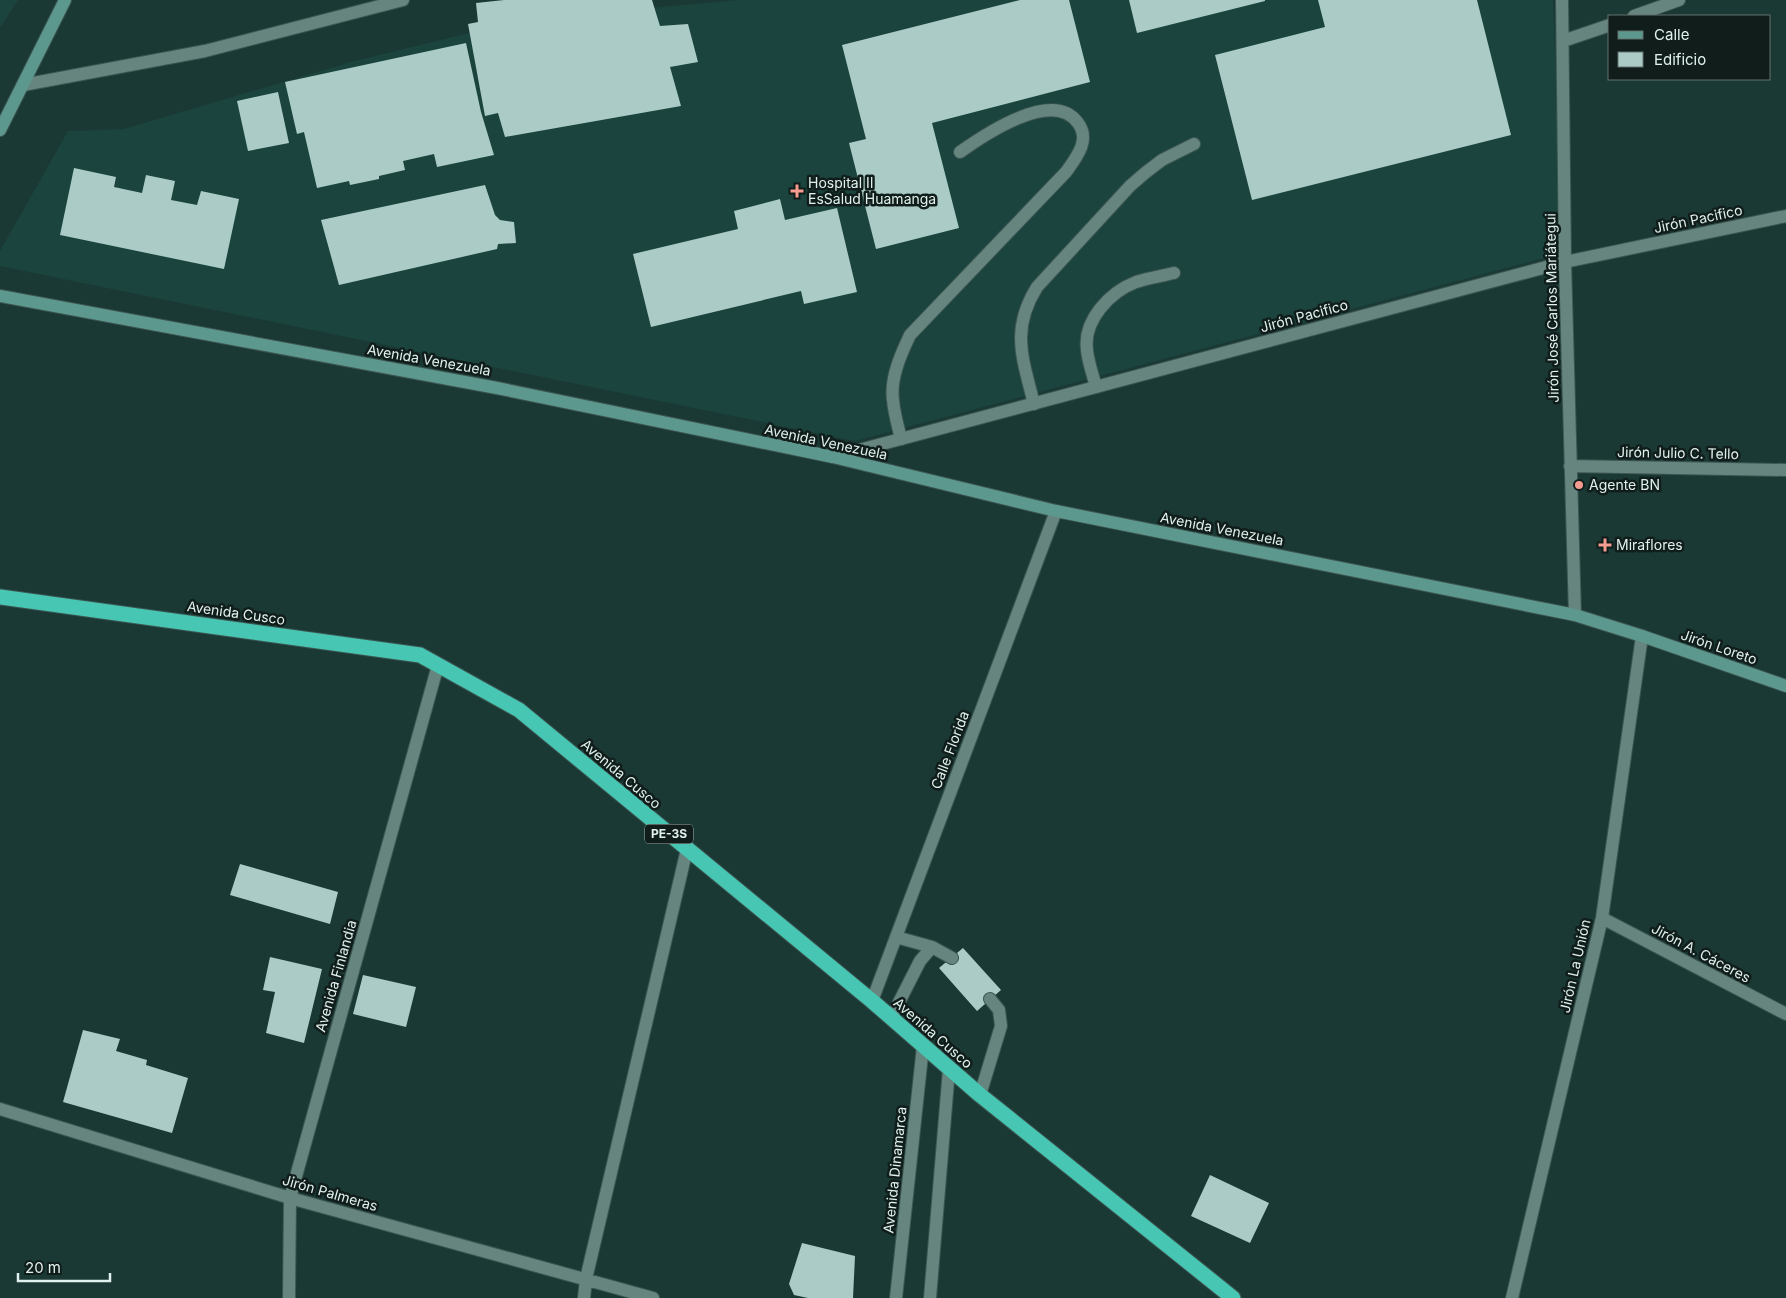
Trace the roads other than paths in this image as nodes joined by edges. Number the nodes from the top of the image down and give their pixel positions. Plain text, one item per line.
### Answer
1 (66, 0) edge
2 (403, 0) edge
3 (1562, 0) edge
4 (1680, 0) edge
5 (1637, 15) edge
6 (1608, 26) edge
7 (1563, 41) junction
8 (23, 85) junction
9 (0, 130) edge
10 (1194, 144) dead end
11 (960, 152) dead end
12 (1786, 216) edge
13 (1565, 262) junction
14 (1174, 274) dead end
15 (0, 296) edge
16 (1096, 387) junction
17 (1034, 404) junction
18 (901, 439) junction
19 (833, 457) junction
20 (1570, 466) junction
21 (1786, 470) edge
22 (1056, 511) junction
23 (0, 598) edge
24 (1575, 615) junction
25 (1642, 636) junction
26 (438, 665) junction
27 (1786, 686) edge
28 (687, 849) junction
29 (1602, 918) junction
30 (896, 937) junction
31 (932, 947) junction
32 (952, 958) dead end
33 (990, 999) dead end
34 (872, 1001) junction
35 (1786, 1014) edge
36 (891, 1018) junction
37 (923, 1046) junction
38 (949, 1069) junction
39 (980, 1094) junction
40 (0, 1109) edge
41 (290, 1198) junction
42 (586, 1279) junction
43 (289, 1298) edge
44 (584, 1298) edge
45 (654, 1298) edge
46 (896, 1298) edge
47 (930, 1298) edge
48 (1233, 1298) edge
49 (1512, 1298) edge

1 - 8 street
2 - 8 street
3 - 7 street, Jirón José Carlos Mariátegui
4 - 5 street
6 - 7 street
7 - 13 street, Jirón José Carlos Mariátegui
8 - 9 street
10 - 17 street
11 - 18 street
12 - 13 street, Jirón Pacifico
13 - 16 street, Jirón Pacifico
13 - 20 street, Jirón José Carlos Mariátegui
14 - 16 street
15 - 19 street, Avenida Venezuela
16 - 17 street, Jirón Pacifico
17 - 18 street, Jirón Pacifico
18 - 19 street, Jirón Pacifico
19 - 22 street, Avenida Venezuela
20 - 21 street, Jirón Julio C. Tello
20 - 24 street, Jirón José Carlos Mariátegui
22 - 24 street, Avenida Venezuela
22 - 30 street, Calle Florida
23 - 26 highway, Avenida Cusco / PE-3S
24 - 25 street, Avenida Venezuela
25 - 27 street, Jirón Loreto
25 - 29 street, Jirón La Unión
26 - 28 highway, Avenida Cusco / PE-3S
26 - 41 street, Avenida Finlandia
28 - 34 highway, Avenida Cusco / PE-3S
28 - 42 street
29 - 35 street, Jirón A. Cáceres
29 - 49 street, Jirón La Unión
30 - 31 street
30 - 34 street, Calle Florida
31 - 32 street
31 - 36 street
33 - 39 street
34 - 36 highway, Avenida Cusco / PE-3S
36 - 37 highway, Avenida Cusco / PE-3S
37 - 38 highway, Avenida Cusco / PE-3S
37 - 46 street, Avenida Dinamarca
38 - 39 highway, Avenida Cusco / PE-3S
38 - 47 street
39 - 48 highway, Avenida Cusco / PE-3S
40 - 41 street, Jirón Palmeras
41 - 42 street, Jirón Palmeras
41 - 43 street, Avenida Finlandia
42 - 44 street
42 - 45 street, Jirón Palmeras

